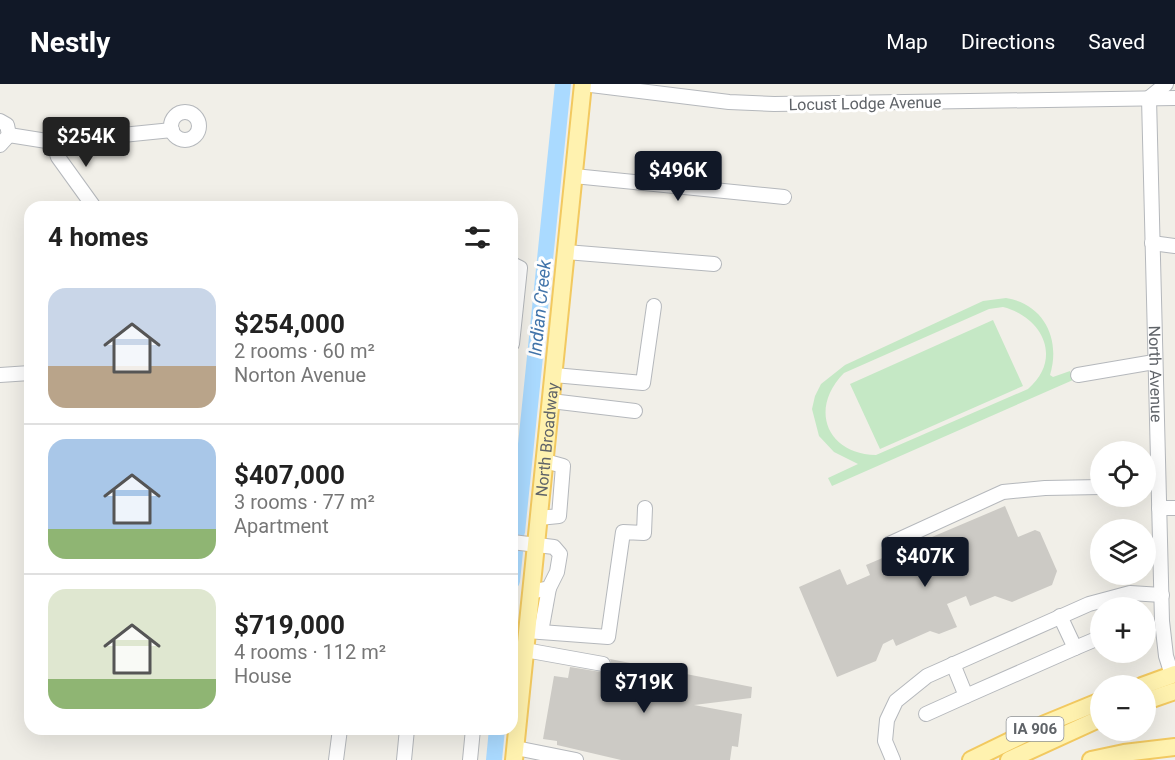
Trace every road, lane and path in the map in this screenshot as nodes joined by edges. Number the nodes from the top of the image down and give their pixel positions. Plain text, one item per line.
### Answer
1 (583, 84) edge
2 (1166, 84) edge
3 (1149, 98) junction
4 (1175, 98) edge
5 (0, 121) edge
6 (172, 130) dead end
7 (4, 140) edge
8 (53, 142) junction
9 (574, 176) junction
10 (784, 197) dead end
11 (90, 201) edge
12 (1152, 243) junction
13 (1175, 246) edge
14 (566, 252) junction
15 (714, 264) dead end
16 (654, 306) dead end
17 (1154, 362) junction
18 (24, 373) edge
19 (0, 375) edge
20 (554, 375) junction
21 (1078, 375) dead end
22 (551, 401) junction
23 (635, 411) dead end
24 (1153, 441) edge
25 (1090, 487) edge
26 (1156, 499) edge
27 (645, 508) dead end
28 (1159, 508) junction
29 (1175, 508) edge
30 (1160, 538) junction
31 (1175, 538) edge
32 (518, 543) edge
33 (889, 544) dead end
34 (536, 545) junction
35 (549, 588) junction
36 (531, 592) junction
37 (1166, 592) edge
38 (1060, 616) junction
39 (1169, 621) edge
40 (534, 631) junction
41 (1090, 642) edge
42 (1075, 648) junction
43 (525, 650) junction
44 (603, 664) dead end
45 (953, 664) junction
46 (1174, 681) edge
47 (1156, 684) edge
48 (1156, 694) edge
49 (966, 696) junction
50 (1090, 706) edge
51 (926, 714) dead end
52 (518, 723) edge
53 (1090, 723) edge
54 (339, 735) edge
55 (406, 735) edge
56 (472, 735) edge
57 (517, 735) edge
58 (1175, 747) edge
59 (515, 754) edge
60 (336, 760) edge
61 (404, 760) edge
62 (470, 760) edge
63 (576, 760) edge
64 (893, 760) edge
65 (971, 760) edge
66 (1009, 760) edge
67 (1091, 760) edge

1 - 3 street, Locust Lodge Avenue
1 - 9 main road, North Broadway
2 - 3 street
3 - 4 street, Locust Lodge Avenue
3 - 12 street, North Avenue
5 - 7 street
6 - 8 street
7 - 8 street
8 - 11 street
9 - 10 street
9 - 14 main road, North Broadway
12 - 13 street
12 - 17 street, North Avenue
14 - 15 street
14 - 20 main road, North Broadway
16 - 20 street
17 - 21 street
17 - 24 street, North Avenue
18 - 19 street
20 - 22 main road, North Broadway
22 - 23 street
22 - 34 main road, North Broadway
25 - 33 street
26 - 28 street, North Avenue
27 - 40 street
28 - 29 street
28 - 30 street, North Avenue
30 - 31 street
30 - 37 street, North Avenue
32 - 34 street
34 - 35 street
34 - 36 main road, North Broadway
35 - 36 street
35 - 40 street
36 - 40 main road, North Broadway
37 - 38 street
37 - 39 street, North Avenue
38 - 42 street
38 - 45 street
39 - 46 street, North Avenue
40 - 43 main road, North Broadway
41 - 42 street
42 - 49 street
43 - 44 street
43 - 52 main road, North Broadway
45 - 49 street
45 - 64 street
46 - 47 main road
46 - 48 main road
49 - 51 street
50 - 65 main road, IA 906
53 - 66 main road, IA 906
54 - 60 street
55 - 61 street
56 - 62 street
57 - 59 main road, North Broadway
58 - 67 main road
59 - 63 street

